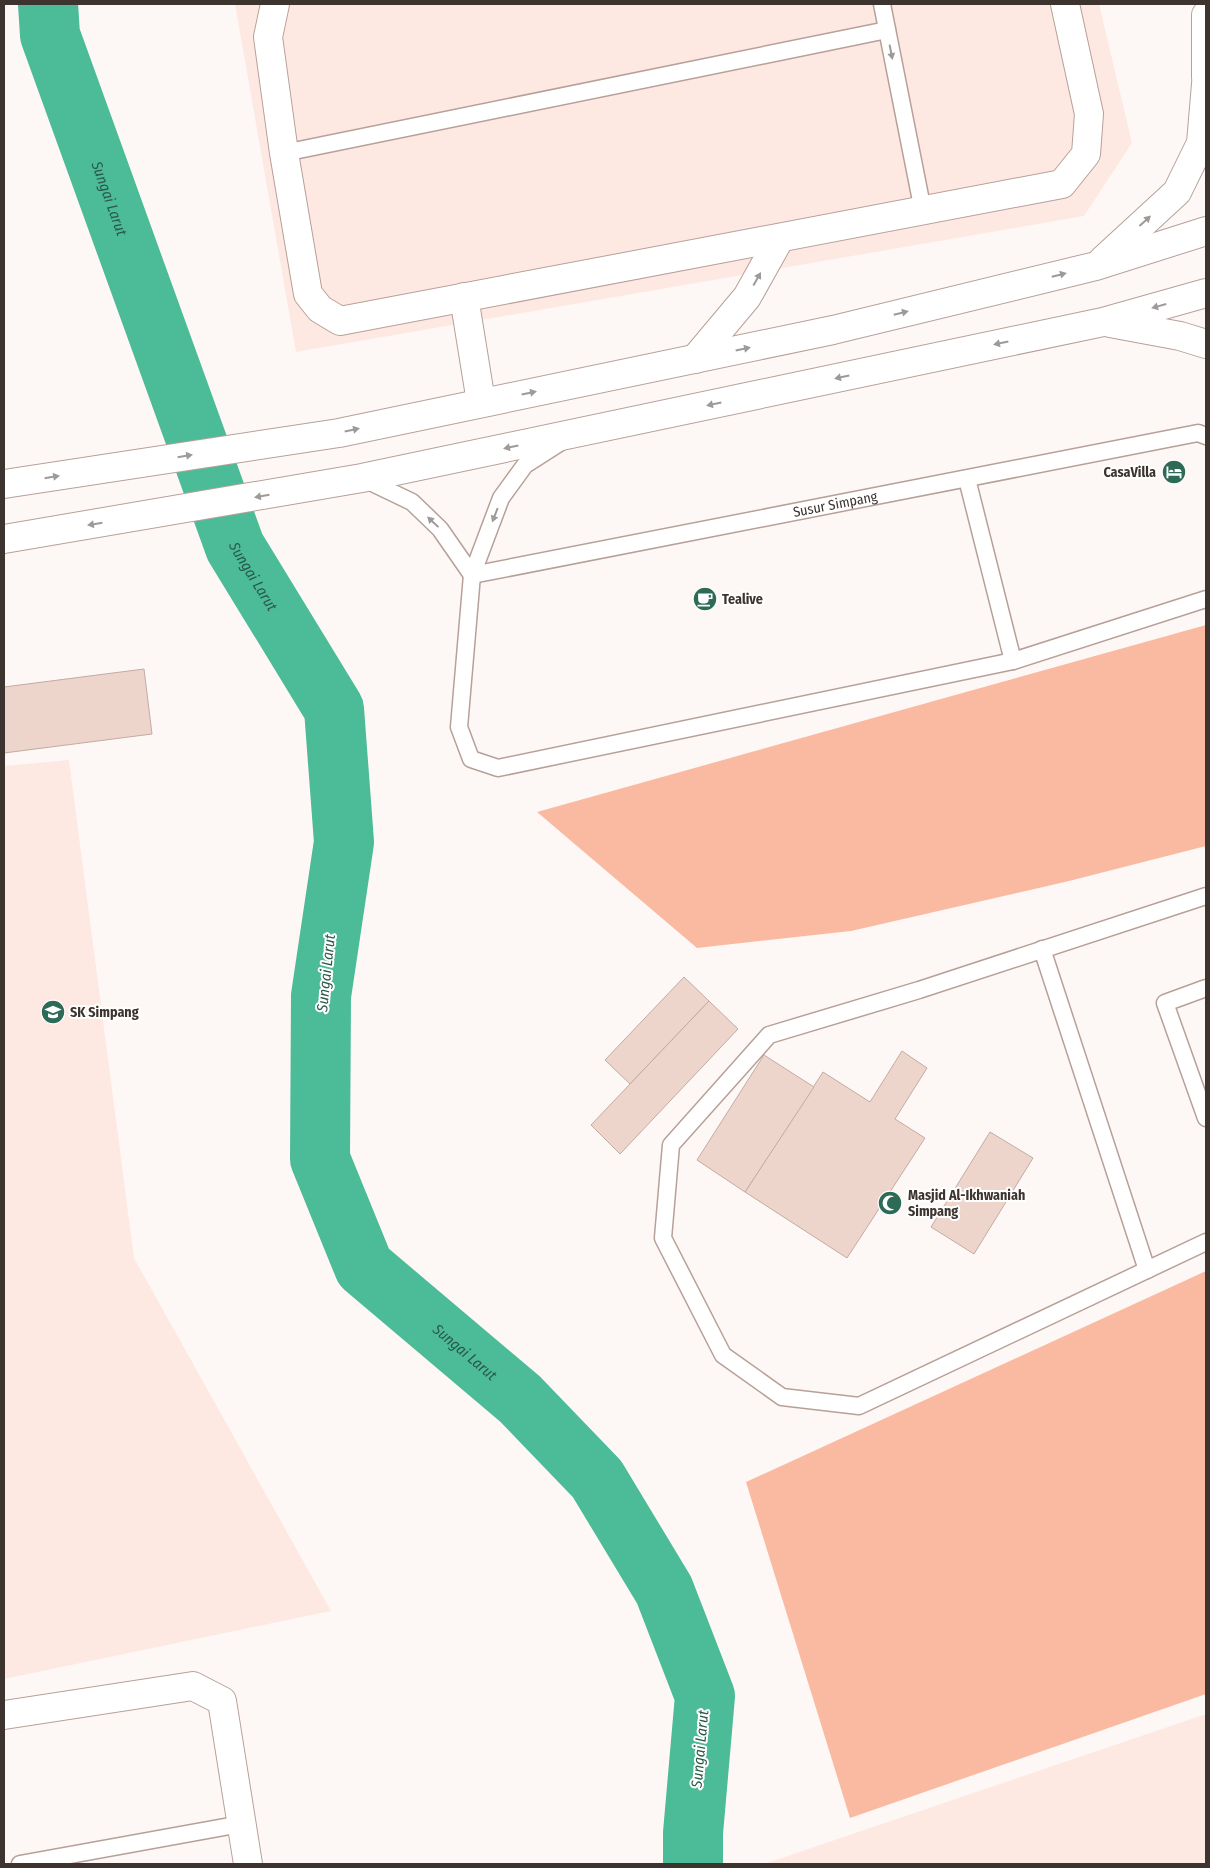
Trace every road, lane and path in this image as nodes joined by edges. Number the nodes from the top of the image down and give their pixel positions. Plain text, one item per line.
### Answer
1 (275, 4) edge
2 (882, 4) edge
3 (1065, 4) edge
4 (1206, 15) edge
5 (887, 30) junction
6 (1206, 77) edge
7 (1206, 84) edge
8 (284, 153) junction
9 (923, 211) junction
10 (1206, 231) edge
11 (780, 238) junction
12 (1096, 266) junction
13 (1206, 293) edge
14 (464, 297) junction
15 (1103, 322) junction
16 (1206, 344) edge
17 (695, 358) junction
18 (481, 402) junction
19 (576, 433) junction
20 (1202, 434) edge
21 (362, 478) junction
22 (967, 480) junction
23 (4, 484) edge
24 (4, 539) edge
25 (472, 575) junction
26 (1206, 599) edge
27 (1013, 661) junction
28 (1206, 896) edge
29 (1042, 949) junction
30 (1206, 988) edge
31 (1206, 1118) edge
32 (1206, 1242) edge
33 (1146, 1270) junction
34 (4, 1715) edge
35 (242, 1824) junction
36 (20, 1864) edge
37 (248, 1864) edge

1 - 8 main road
2 - 5 lane
3 - 9 main road
4 - 6 main road
5 - 8 lane
5 -> 9 lane
12 -> 7 main road
8 - 14 main road
9 - 11 main road
10 - 12 main road
11 - 14 main road
17 -> 11 main road
17 -> 12 main road
13 -> 15 main road
14 - 18 main road
15 - 16 main road
15 -> 19 main road
18 -> 17 main road
23 -> 18 main road
19 -> 21 main road
19 -> 25 lane
20 - 22 lane, Susur Simpang
21 -> 24 main road
25 -> 21 lane
22 - 25 lane, Susur Simpang
22 - 27 lane
25 - 27 lane
26 - 27 lane
28 - 29 lane
29 - 33 lane
29 - 33 lane
30 - 31 lane
32 - 33 lane
34 - 35 main road
35 - 36 lane
35 - 37 main road

